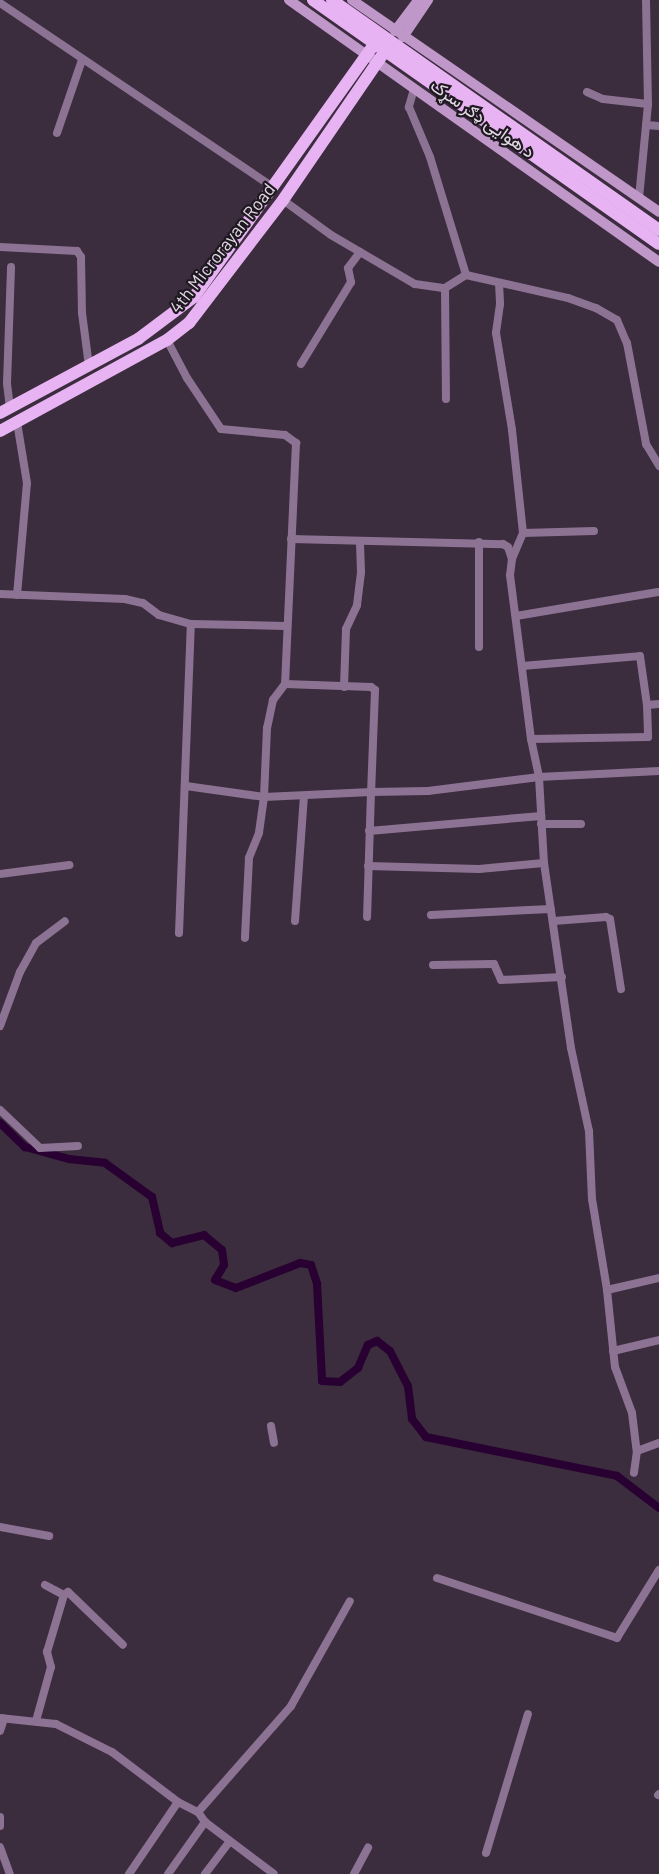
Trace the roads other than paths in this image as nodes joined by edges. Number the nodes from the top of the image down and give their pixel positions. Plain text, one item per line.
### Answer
1 (289, 0) edge
2 (313, 0) edge
3 (332, 0) edge
4 (352, 0) edge
5 (418, 0) edge
6 (428, 0) edge
7 (646, 0) edge
8 (0, 3) edge
9 (388, 40) junction
10 (371, 58) junction
11 (82, 60) junction
12 (414, 89) junction
13 (587, 92) dead end
14 (648, 104) junction
15 (646, 125) junction
16 (659, 126) edge
17 (57, 133) dead end
18 (274, 188) junction
19 (639, 198) junction
20 (283, 200) junction
21 (659, 212) edge
22 (659, 230) edge
23 (659, 244) edge
24 (0, 246) edge
25 (360, 252) junction
26 (229, 261) junction
27 (659, 262) edge
28 (11, 267) dead end
29 (466, 275) junction
30 (499, 284) junction
31 (445, 288) junction
32 (168, 340) junction
33 (301, 364) dead end
34 (89, 366) junction
35 (446, 399) dead end
36 (3, 411) edge
37 (9, 426) edge
38 (659, 466) edge
39 (594, 531) dead end
40 (523, 532) junction
41 (291, 539) junction
42 (360, 542) junction
43 (479, 542) junction
44 (512, 558) junction
45 (658, 592) edge
46 (0, 594) edge
47 (17, 595) junction
48 (516, 616) junction
49 (191, 624) junction
50 (286, 626) junction
51 (479, 647) dead end
52 (522, 666) junction
53 (285, 684) junction
54 (344, 687) junction
55 (659, 704) edge
56 (647, 706) junction
57 (531, 739) junction
58 (659, 771) edge
59 (539, 777) junction
60 (186, 786) junction
61 (371, 792) junction
62 (304, 796) junction
63 (264, 797) junction
64 (541, 820) junction
65 (581, 824) dead end
66 (369, 831) junction
67 (544, 863) junction
68 (69, 865) dead end
69 (368, 866) junction
70 (0, 874) edge
71 (551, 909) junction
72 (431, 915) dead end
73 (367, 917) dead end
74 (65, 921) dead end
75 (295, 921) dead end
76 (554, 921) junction
77 (179, 933) dead end
78 (244, 938) dead end
79 (433, 965) dead end
80 (562, 977) junction
81 (621, 989) dead end
82 (0, 1026) edge
83 (0, 1110) edge
84 (78, 1146) dead end
85 (659, 1278) edge
86 (607, 1290) junction
87 (659, 1340) edge
88 (613, 1351) junction
89 (271, 1426) dead end
90 (274, 1442) dead end
91 (659, 1443) edge
92 (637, 1451) junction
93 (634, 1473) dead end
94 (0, 1527) edge
95 (49, 1536) dead end
96 (659, 1570) edge
97 (437, 1578) dead end
98 (45, 1585) dead end
99 (64, 1595) junction
100 (350, 1601) dead end
101 (123, 1645) dead end
102 (528, 1714) dead end
103 (2, 1719) edge
104 (36, 1721) junction
105 (0, 1731) edge
106 (178, 1802) junction
107 (198, 1812) junction
108 (0, 1817) edge
109 (205, 1822) junction
110 (0, 1825) edge
111 (230, 1842) junction
112 (368, 1848) dead end
113 (1, 1853) edge
114 (486, 1853) dead end
115 (272, 1873) edge
116 (10, 1874) edge
117 (129, 1874) edge
118 (168, 1874) edge
119 (205, 1874) edge
120 (354, 1874) edge

1 - 10 main road, د هوایی ډګر سړک
2 - 9 main road
3 - 9 main road
4 - 9 main road, د هوایی ډګر سړک
5 - 9 main road
6 - 9 main road
7 - 14 street
8 - 11 street
9 - 10 main road, 4th Microrayan Road
9 - 19 main road, د هوایی ډګر سړک
9 - 22 main road
9 - 23 main road
10 - 12 main road, د هوایی ډګر سړک
10 - 18 main road, 4th Microrayan Road
10 - 20 main road, 4th Microrayan Road
11 - 17 street
11 - 18 street
12 - 27 main road, د هوایی ډګر سړک
12 - 29 street
13 - 14 street
14 - 15 street
15 - 16 street
15 - 19 street
18 - 26 main road, 4th Microrayan Road
19 - 21 main road, د هوایی ډګر سړک
20 - 25 street
20 - 26 main road, 4th Microrayan Road
24 - 34 street
25 - 31 street
25 - 33 street
26 - 32 main road, 4th Microrayan Road
26 - 34 main road, 4th Microrayan Road
28 - 36 street
29 - 30 street
29 - 31 street
30 - 38 street
30 - 40 street
31 - 35 street
32 - 37 main road, 4th Microrayan Road
32 - 41 street
34 - 36 main road, 4th Microrayan Road
36 - 37 main road
37 - 47 street
39 - 40 street
40 - 44 street
41 - 42 street
41 - 50 street
42 - 43 street
42 - 54 street
43 - 44 street
43 - 51 street
44 - 48 street
45 - 48 street
46 - 47 street
47 - 49 street
48 - 52 street
49 - 50 street
49 - 60 street
50 - 53 street
52 - 56 street
52 - 57 street
53 - 54 street
53 - 63 street
54 - 61 street
55 - 56 street
56 - 57 street
57 - 59 street
58 - 59 street
59 - 61 street
59 - 64 street
60 - 63 street
60 - 77 street
61 - 62 street
61 - 66 street
62 - 63 street
62 - 75 street
63 - 78 street
64 - 65 street
64 - 66 street
64 - 67 street
66 - 69 street
67 - 69 street
67 - 71 street
68 - 70 street
69 - 73 street
71 - 72 street
71 - 76 street
74 - 82 street
76 - 80 street
76 - 81 street
79 - 80 street
80 - 86 street
83 - 84 street
85 - 86 street
86 - 88 street
87 - 88 street
88 - 92 street
89 - 90 street
91 - 92 street
92 - 93 street
94 - 95 street
96 - 97 street
98 - 99 street
99 - 101 street
99 - 104 street
100 - 107 street
102 - 114 street
103 - 104 street
103 - 105 street
104 - 106 street
106 - 107 street
106 - 117 street
107 - 109 street
108 - 110 street
109 - 111 street
109 - 118 street
111 - 115 street
111 - 119 street
112 - 120 street
113 - 116 street

